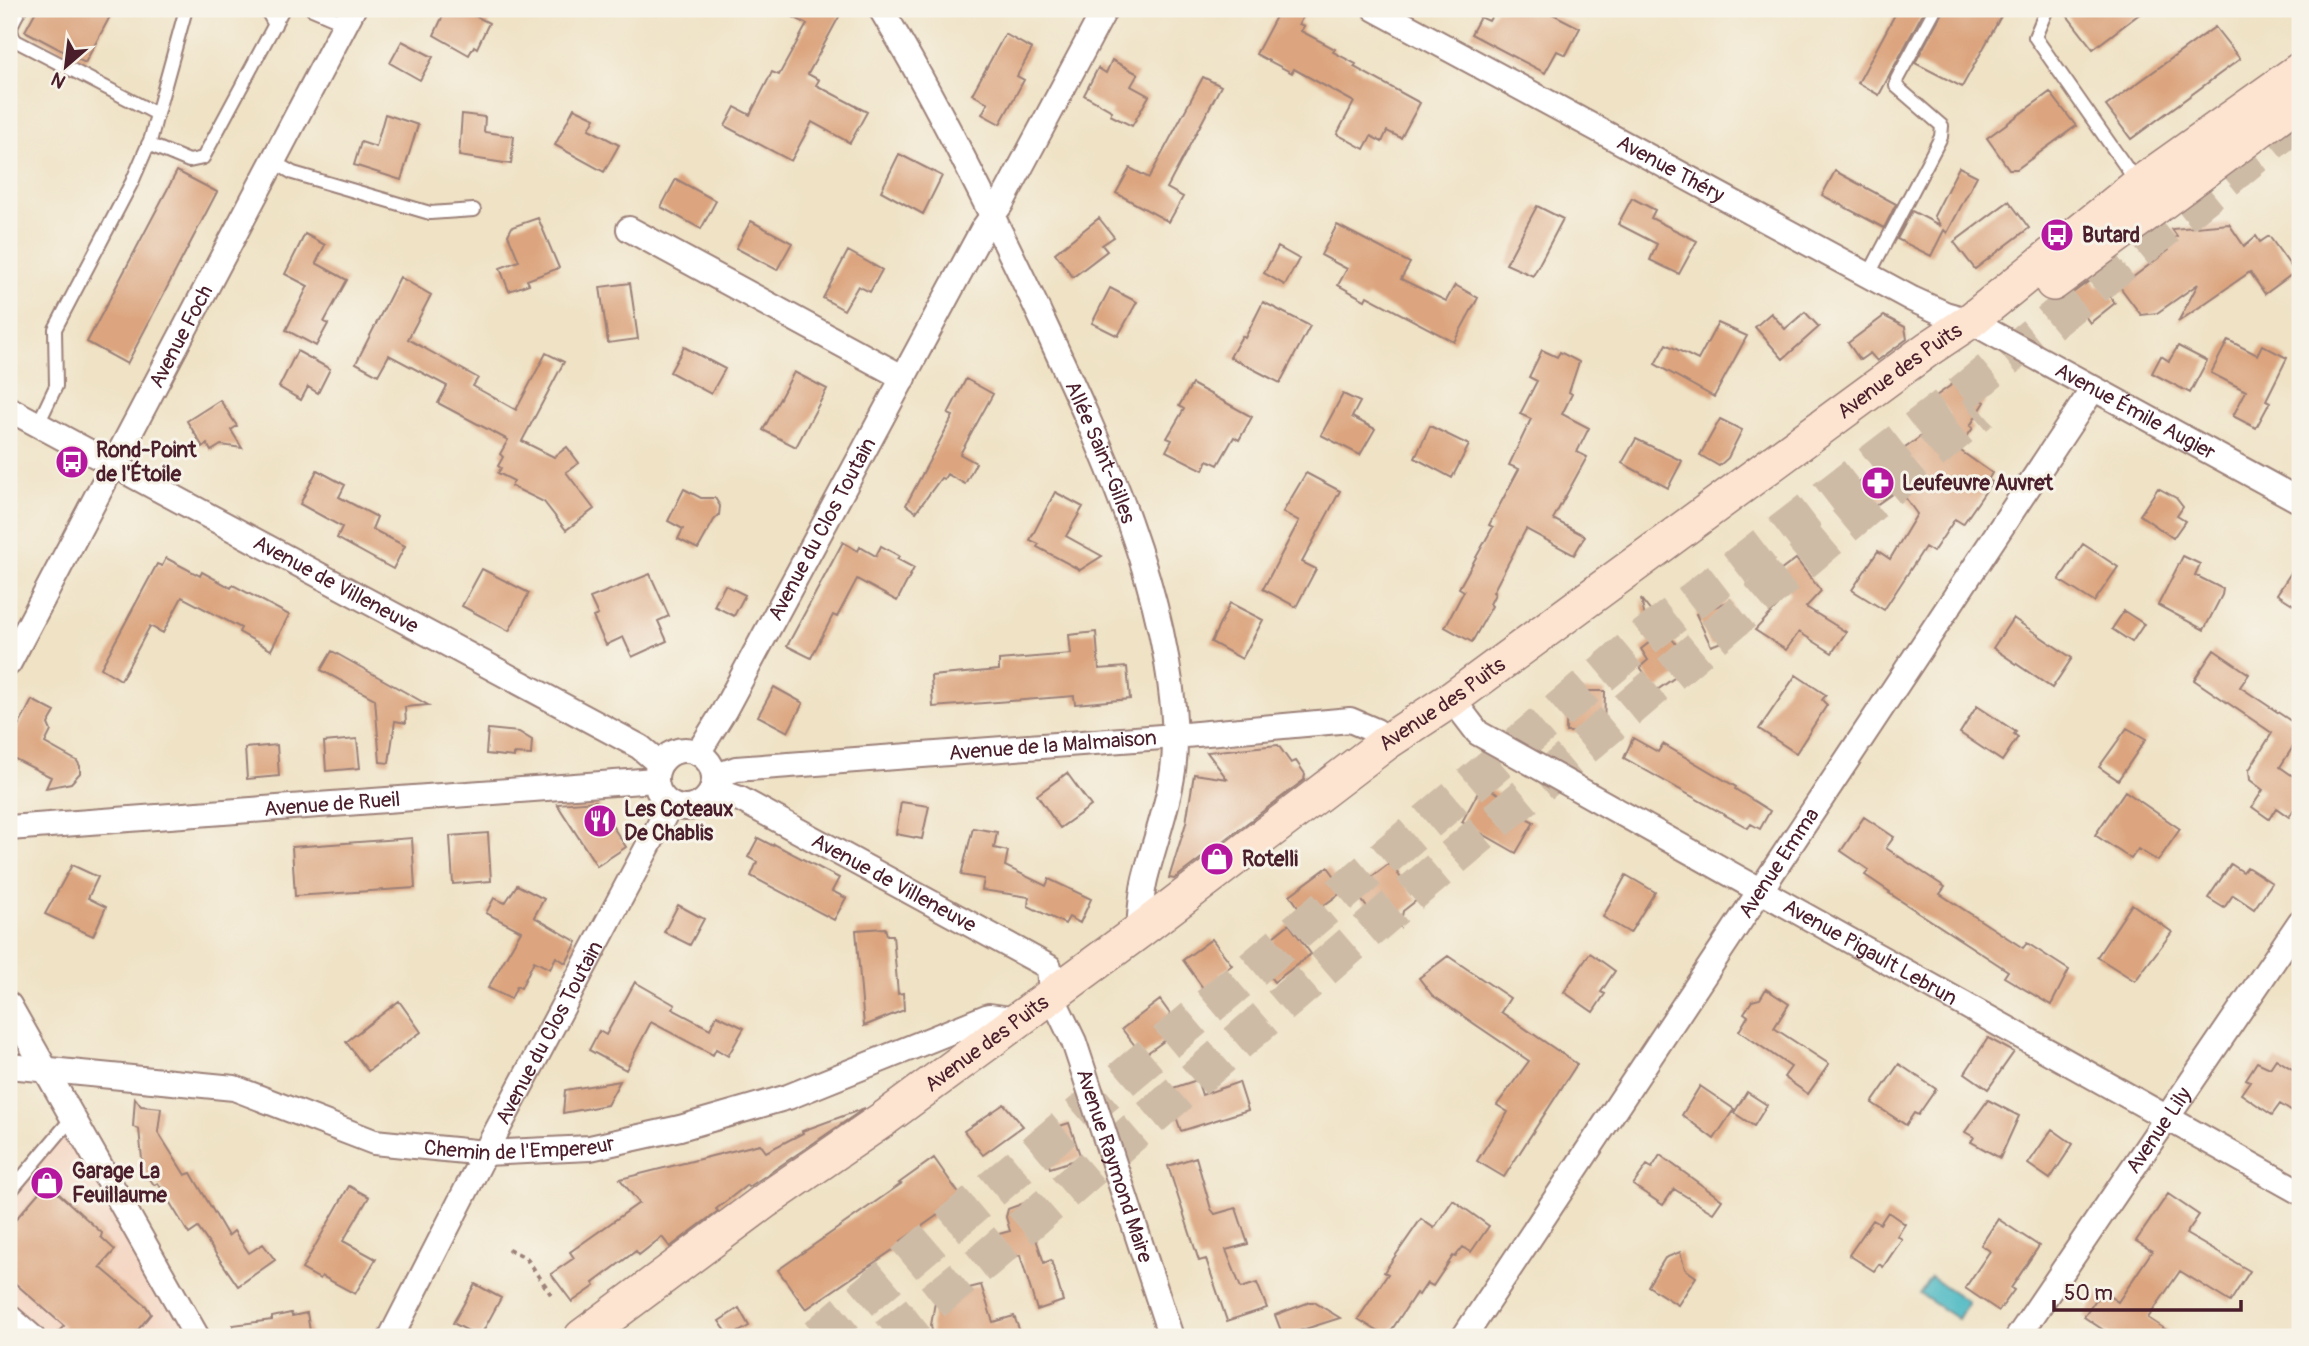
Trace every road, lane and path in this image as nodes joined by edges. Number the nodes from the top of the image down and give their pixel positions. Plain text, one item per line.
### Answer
1 (20, 9) edge
2 (187, 9) edge
3 (266, 9) edge
4 (284, 9) edge
5 (312, 9) edge
6 (881, 9) edge
7 (1105, 9) edge
8 (1375, 9) edge
9 (1935, 9) edge
10 (2047, 9) edge
11 (349, 16) edge
12 (275, 25) junction
13 (2300, 71) edge
14 (2300, 100) edge
15 (157, 114) junction
16 (148, 144) junction
17 (272, 161) junction
18 (2138, 185) junction
19 (474, 210) dead end
20 (993, 215) junction
21 (629, 229) dead end
22 (1868, 276) junction
23 (1979, 326) junction
24 (904, 378) junction
25 (2094, 389) junction
26 (9, 409) edge
27 (38, 424) junction
28 (114, 464) junction
29 (2300, 501) edge
30 (9, 663) edge
31 (1459, 708) junction
32 (1175, 736) junction
33 (1388, 741) junction
34 (698, 753) junction
35 (657, 772) junction
36 (713, 783) junction
37 (670, 805) junction
38 (9, 828) edge
39 (1265, 850) junction
40 (1761, 891) junction
41 (2300, 922) edge
42 (1139, 931) junction
43 (1056, 1004) junction
44 (9, 1005) edge
45 (1018, 1020) junction
46 (9, 1066) edge
47 (45, 1068) junction
48 (72, 1118) junction
49 (2167, 1118) junction
50 (485, 1153) junction
51 (10, 1189) edge
52 (2300, 1192) edge
53 (508, 1249) dead end
54 (690, 1270) junction
55 (551, 1294) dead end
56 (9, 1317) edge
57 (32, 1337) edge
58 (197, 1337) edge
59 (391, 1337) edge
60 (582, 1337) edge
61 (617, 1337) edge
62 (1171, 1337) edge
63 (1464, 1337) edge
64 (2018, 1337) edge

1 - 15 lane
2 - 15 lane
3 - 12 lane
4 - 12 lane
5 - 11 lane
6 - 20 street, Allée Saint-Gilles
7 - 20 street, Avenue du Clos Toutain
8 - 22 street, Avenue Théry
9 - 22 lane
10 - 18 lane
11 - 17 street, Avenue Foch
12 - 16 lane
13 - 18 street, Avenue des Puits
14 - 23 street, Avenue des Puits
15 - 16 lane
16 - 27 lane
17 - 19 lane
17 - 28 street, Avenue Foch
18 - 23 street, Avenue des Puits
20 - 24 street, Avenue du Clos Toutain
20 - 32 street, Allée Saint-Gilles
21 - 24 street
22 - 23 street, Avenue Théry
23 - 25 street, Avenue Émile Augier
23 - 31 street, Avenue des Puits
24 - 34 street, Avenue du Clos Toutain
25 - 29 street, Avenue Émile Augier
25 - 40 street, Avenue Emma
26 - 27 street, Avenue de Villeneuve
27 - 28 street, Avenue de Villeneuve
28 - 30 street, Avenue Foch
28 - 35 street, Avenue de Villeneuve
31 - 33 street, Avenue des Puits
31 - 39 street, Avenue des Puits
31 - 40 street, Avenue Pigault Lebrun
32 - 33 street, Avenue de la Malmaison
32 - 36 street, Avenue de la Malmaison
32 - 42 street, Allée Saint-Gilles
33 - 39 street, Avenue des Puits
34 - 35 street
34 - 36 street
35 - 37 street
35 - 38 street, Avenue de Rueil
36 - 37 street
36 - 43 street, Avenue de Villeneuve
37 - 50 street, Avenue du Clos Toutain
39 - 42 street, Avenue des Puits
39 - 43 street, Avenue des Puits
40 - 49 street, Avenue Pigault Lebrun
40 - 63 street, Avenue Emma
41 - 49 street, Avenue Lily
42 - 43 street, Avenue des Puits
43 - 45 street, Avenue des Puits
43 - 54 street, Avenue des Puits
43 - 62 street, Avenue Raymond Maire
44 - 47 street
45 - 50 street, Chemin de l'Empereur
45 - 54 street, Avenue des Puits
46 - 47 street, Chemin de l'Empereur
47 - 48 street
47 - 50 street, Chemin de l'Empereur
48 - 51 lane
48 - 58 street
49 - 52 street, Avenue Pigault Lebrun
49 - 64 street, Avenue Lily
50 - 59 street, Avenue du Clos Toutain
53 - 55 path
54 - 60 street, Avenue des Puits
54 - 61 street, Avenue des Puits
56 - 57 street

